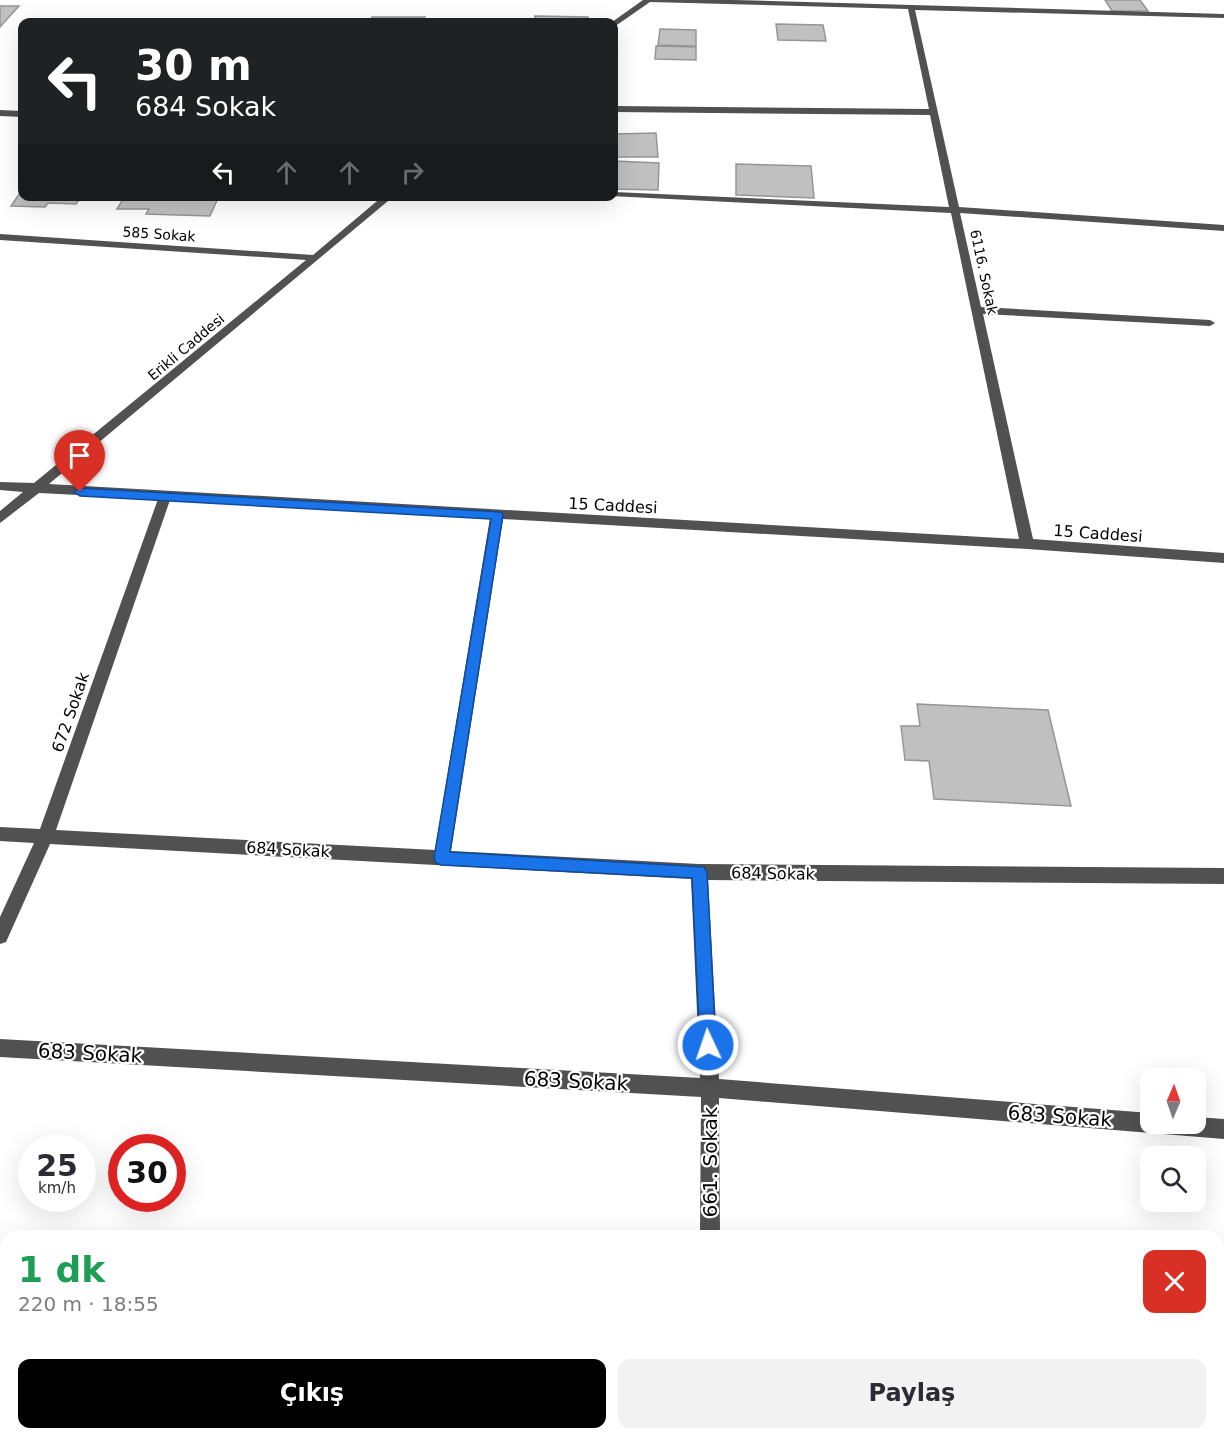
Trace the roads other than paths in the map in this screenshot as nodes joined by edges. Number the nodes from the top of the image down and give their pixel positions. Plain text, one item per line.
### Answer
1 (650, 0) edge
2 (911, 7) junction
3 (1224, 16) edge
4 (618, 22) edge
5 (618, 109) edge
6 (934, 112) junction
7 (0, 113) edge
8 (18, 114) edge
9 (618, 195) edge
10 (384, 201) edge
11 (955, 210) junction
12 (1224, 228) edge
13 (0, 237) edge
14 (316, 258) junction
15 (976, 310) junction
16 (1210, 323) dead end
17 (0, 486) edge
18 (38, 489) junction
19 (165, 497) junction
20 (497, 515) junction
21 (0, 518) edge
22 (1027, 544) junction
23 (1224, 558) edge
24 (0, 834) edge
25 (46, 836) junction
26 (441, 858) junction
27 (699, 872) junction
28 (1224, 876) edge
29 (0, 936) edge
30 (0, 1048) edge
31 (710, 1088) junction
32 (1140, 1122) edge
33 (1206, 1128) edge
34 (1224, 1129) edge
35 (710, 1230) edge

1 - 2 street
1 - 4 street
2 - 3 street
2 - 6 street, 6116. Sokak
5 - 6 street
6 - 11 street, 6116. Sokak
7 - 8 street
9 - 11 street
10 - 14 street, Erikli Caddesi
11 - 12 street
11 - 15 street, 6116. Sokak
13 - 14 street, 585 Sokak
14 - 18 street, Erikli Caddesi
15 - 16 street
15 - 22 street, 6116. Sokak
17 - 18 street, 15 Caddesi
18 - 19 street, 15 Caddesi
18 - 21 street, Erikli Caddesi
19 - 20 street, 15 Caddesi
19 - 25 street, 672 Sokak
20 - 22 street, 15 Caddesi
20 - 26 street
22 - 23 street, 15 Caddesi
24 - 25 street, 684 Sokak
25 - 26 street, 684 Sokak
25 - 29 street, 672 Sokak
26 - 27 street, 684 Sokak
27 - 28 street, 684 Sokak
27 - 31 street, 661. Sokak
30 - 31 street, 683 Sokak
31 - 32 street, 683 Sokak
31 - 35 street, 661. Sokak
33 - 34 street

